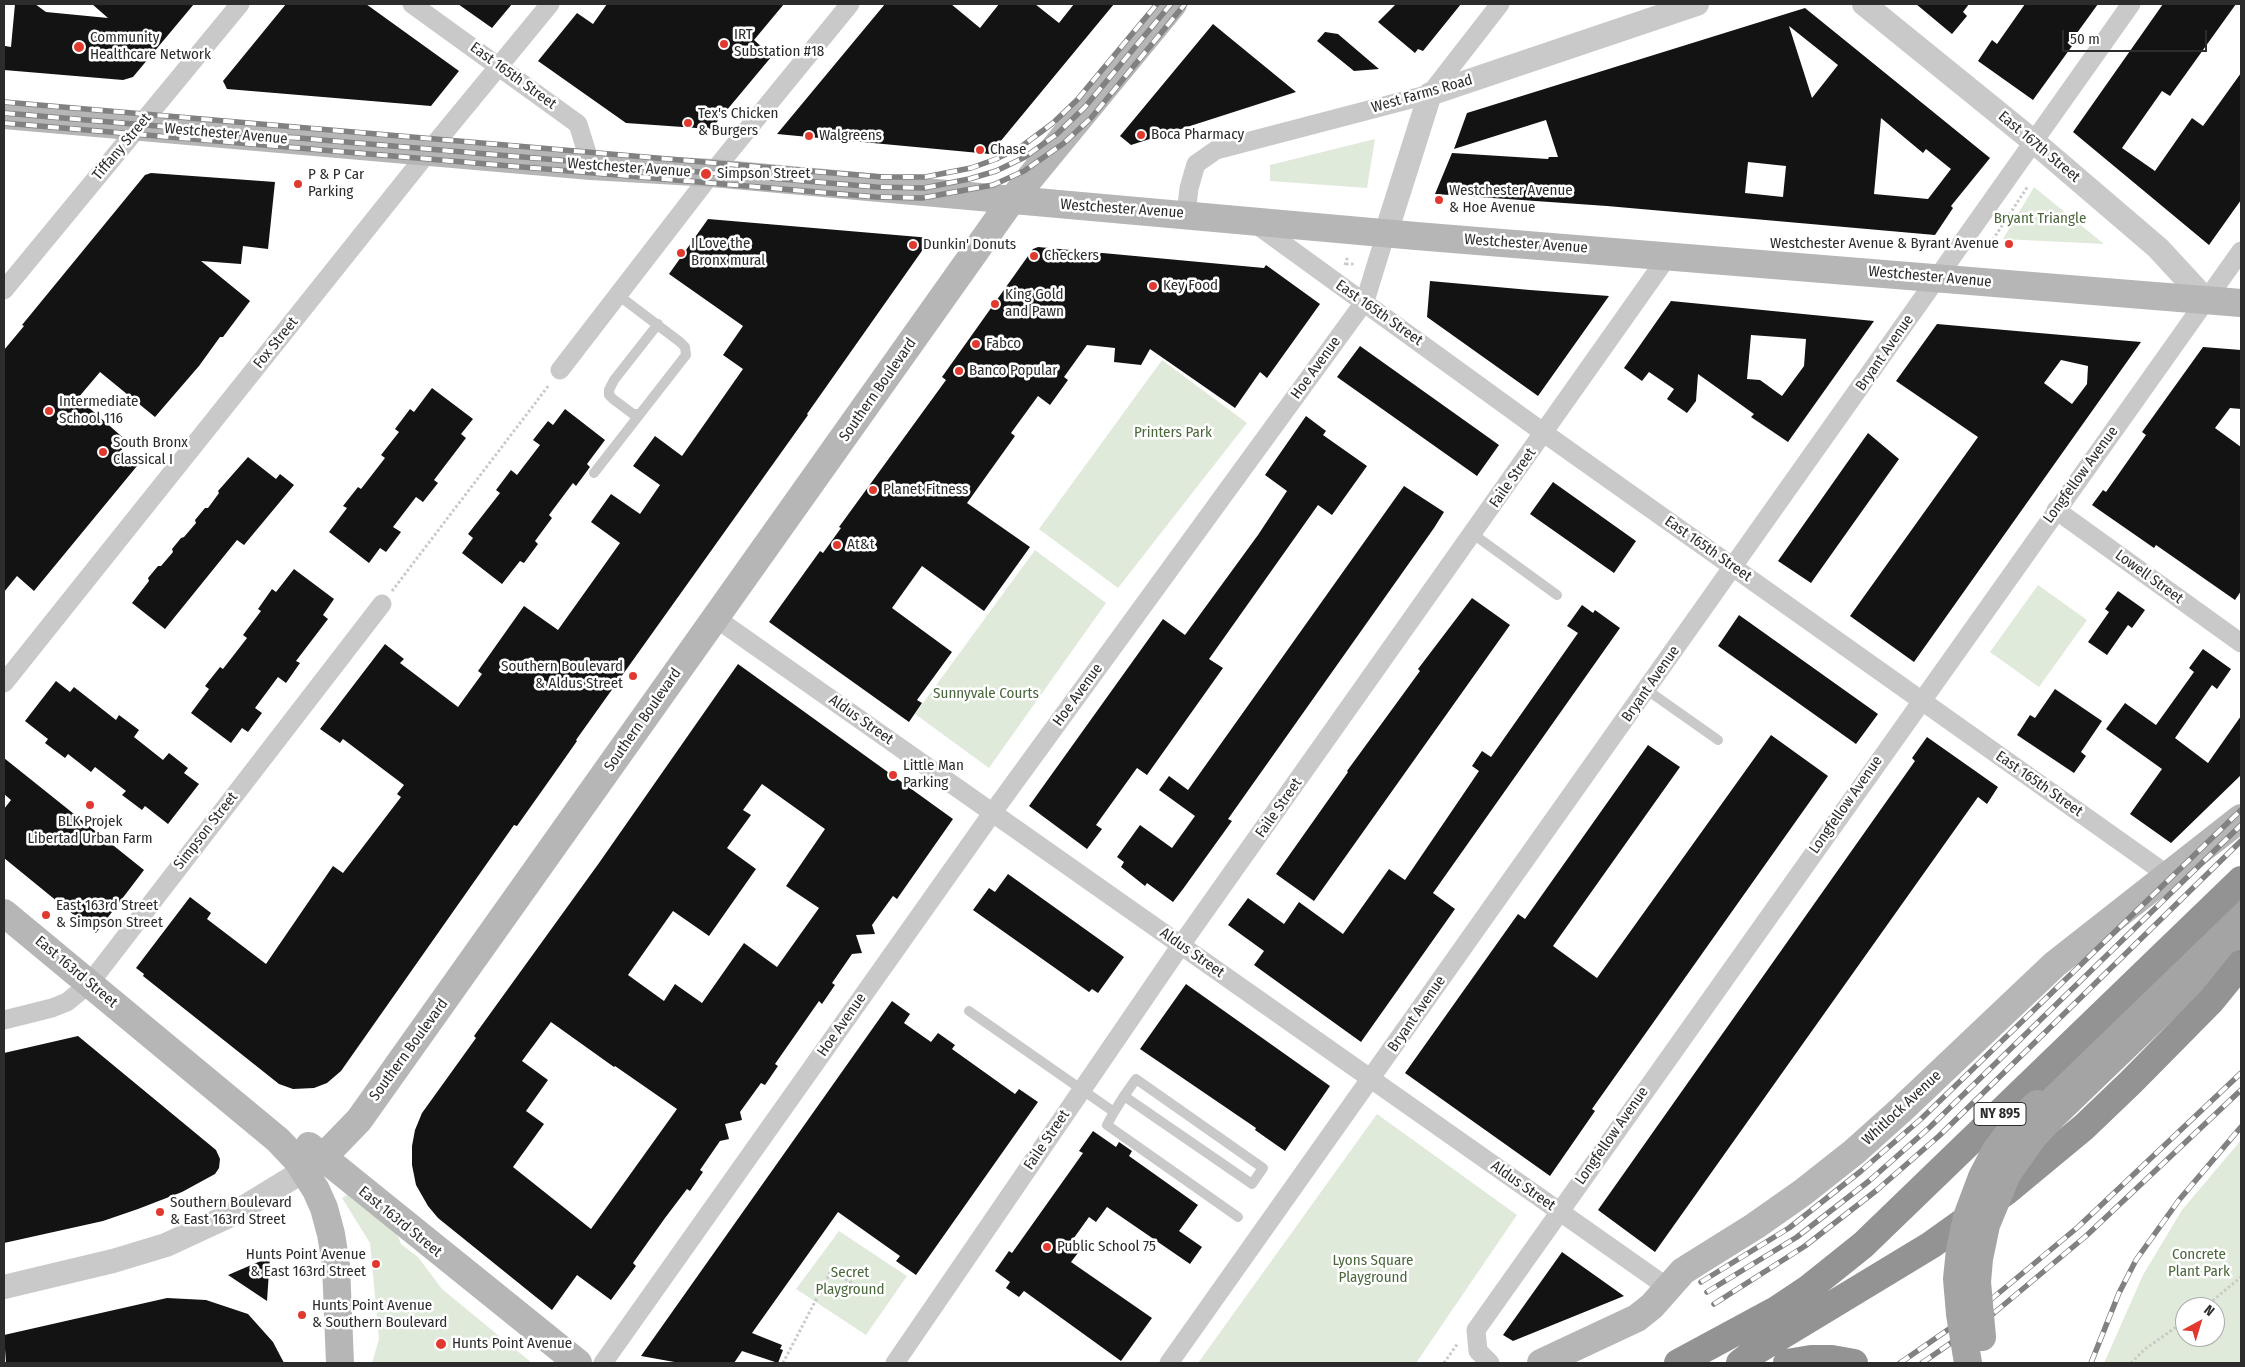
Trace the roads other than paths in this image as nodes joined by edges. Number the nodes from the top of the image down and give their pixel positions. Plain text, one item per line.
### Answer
1 (240, 4) edge
2 (412, 4) edge
3 (550, 4) edge
4 (850, 4) edge
5 (1173, 4) edge
6 (1500, 4) edge
7 (1697, 4) edge
8 (1864, 4) edge
9 (2132, 4) edge
10 (499, 65) junction
11 (1430, 94) junction
12 (4, 115) edge
13 (138, 127) junction
14 (2033, 141) junction
15 (429, 151) junction
16 (591, 166) junction
17 (712, 173) junction
18 (1011, 201) junction
19 (1186, 214) junction
20 (1250, 220) junction
21 (1386, 233) junction
22 (2241, 251) edge
23 (1668, 256) junction
24 (1938, 277) junction
25 (4, 290) edge
26 (618, 294) junction
27 (2206, 300) junction
28 (1365, 301) junction
29 (2241, 303) edge
30 (658, 324) junction
31 (560, 370) road end
32 (638, 414) junction
33 (1544, 433) junction
34 (594, 473) dead end
35 (2056, 510) junction
36 (1473, 534) junction
37 (1733, 567) junction
38 (1558, 595) dead end
39 (382, 604) road end
40 (717, 619) junction
41 (2241, 643) edge
42 (4, 684) edge
43 (1646, 690) junction
44 (1921, 700) junction
45 (1718, 740) dead end
46 (993, 812) junction
47 (2241, 818) edge
48 (2169, 876) junction
49 (2241, 880) edge
50 (2241, 907) edge
51 (4, 913) edge
52 (2241, 935) edge
53 (1181, 945) junction
54 (2241, 964) edge
55 (2241, 978) edge
56 (89, 984) junction
57 (2211, 1001) junction
58 (968, 1011) dead end
59 (4, 1020) edge
60 (1371, 1079) junction
61 (1082, 1089) junction
62 (1124, 1096) junction
63 (2044, 1111) junction
64 (1114, 1112) junction
65 (314, 1164) junction
66 (1559, 1211) junction
67 (1238, 1217) dead end
68 (4, 1286) edge
69 (1667, 1287) junction
70 (1746, 1348) edge
71 (340, 1363) edge
72 (578, 1363) edge
73 (603, 1363) edge
74 (895, 1363) edge
75 (1169, 1363) edge
76 (1490, 1363) edge
77 (1541, 1363) edge
78 (1678, 1363) edge
79 (1787, 1363) edge
80 (1854, 1363) edge
81 (1968, 1363) edge
82 (1986, 1363) edge

1 - 13 street, Tiffany Street
2 - 10 street, East 165th Street
3 - 10 street, Fox Street
4 - 17 street
5 - 18 main road, Southern Boulevard
6 - 11 street, Hoe Avenue
7 - 11 street, West Farms Road
8 - 14 street, East 167th Street
9 - 14 street, Bryant Avenue
10 - 15 street, Fox Street
10 - 16 street, East 165th Street
11 - 19 street, West Farms Road
11 - 21 street, Hoe Avenue
12 - 13 main road, Westchester Avenue
13 - 15 main road, Westchester Avenue
13 - 25 street, Tiffany Street
14 - 24 street, Bryant Avenue
14 - 27 street, East 167th Street
15 - 16 main road, Westchester Avenue
15 - 42 street, Fox Street
16 - 17 main road, Westchester Avenue
17 - 18 main road, Westchester Avenue
17 - 26 street
18 - 19 main road, Westchester Avenue
18 - 40 main road, Southern Boulevard
19 - 20 main road, Westchester Avenue
20 - 21 main road, Westchester Avenue
20 - 28 street, East 165th Street
21 - 23 main road, Westchester Avenue
21 - 28 street, Hoe Avenue
22 - 27 street, Longfellow Avenue
23 - 24 main road, Westchester Avenue
23 - 33 street, Faile Street
24 - 27 main road, Westchester Avenue
24 - 37 street, Bryant Avenue
26 - 30 lane
26 - 31 street
27 - 29 main road, Westchester Avenue
27 - 35 street, Longfellow Avenue
28 - 33 street, East 165th Street
28 - 46 street, Hoe Avenue
30 - 32 lane
30 - 32 lane
32 - 34 lane
33 - 36 street, Faile Street
33 - 37 street, East 165th Street
35 - 41 street, Lowell Street
35 - 44 street, Longfellow Avenue
36 - 38 lane
36 - 53 street, Faile Street
37 - 43 street, Bryant Avenue
37 - 44 street, East 165th Street
39 - 56 street, Simpson Street
40 - 46 street, Aldus Street
40 - 65 main road, Southern Boulevard
43 - 45 lane
43 - 60 street, Bryant Avenue
44 - 48 street, East 165th Street
44 - 66 street, Longfellow Avenue
46 - 53 street, Aldus Street
46 - 73 street, Hoe Avenue
47 - 48 main road, Whitlock Avenue
48 - 69 main road, Whitlock Avenue
49 - 70 highway, NY 895
50 - 63 main road
51 - 56 main road, East 163rd Street
52 - 63 main road
53 - 60 street, Aldus Street
53 - 61 street, Faile Street
54 - 57 highway, NY 895
55 - 57 highway
56 - 59 street, Simpson Street
56 - 65 main road, East 163rd Street
57 - 70 highway, NY 895
58 - 61 lane
60 - 66 street, Aldus Street
60 - 75 street, Bryant Avenue
61 - 64 lane
61 - 74 street, Faile Street
62 - 62 lane
62 - 64 lane
63 - 81 main road, bridge
63 - 82 main road, bridge
64 - 67 lane
65 - 68 street, Southern Boulevard
65 - 71 main road
65 - 72 main road, East 163rd Street
66 - 69 street, Aldus Street
66 - 76 street, Longfellow Avenue
69 - 77 main road, Whitlock Avenue
70 - 78 highway, NY 895
79 - 80 highway

